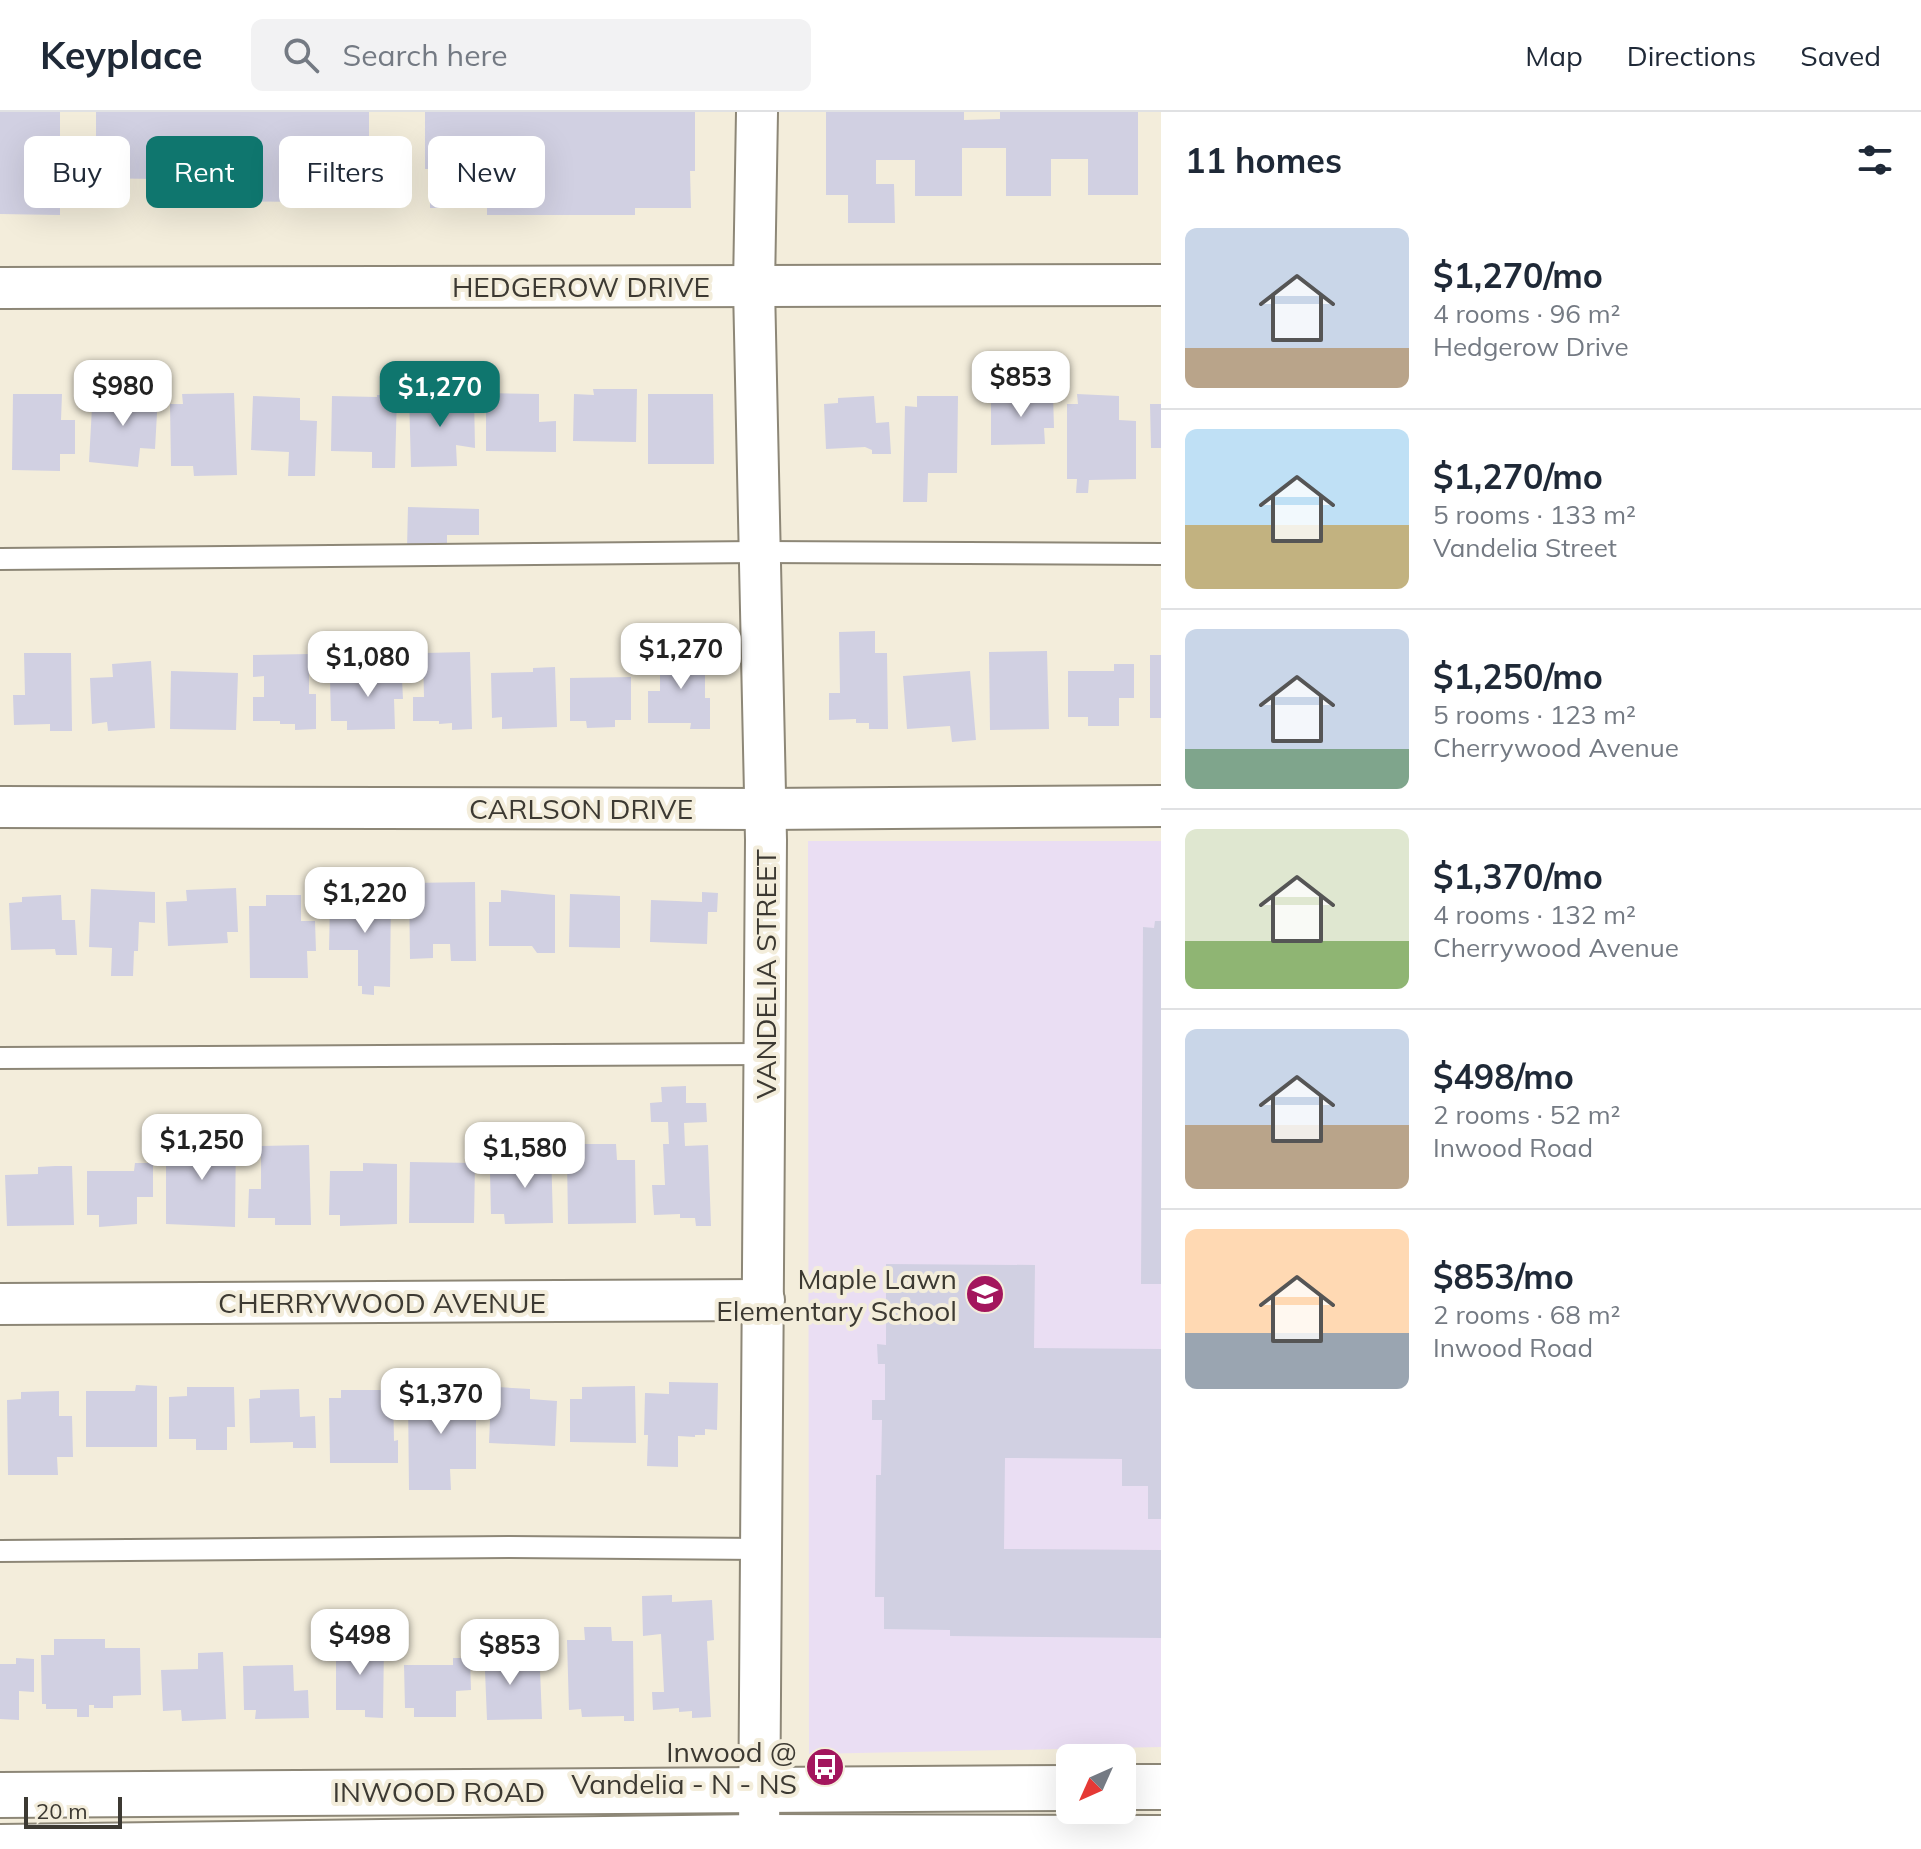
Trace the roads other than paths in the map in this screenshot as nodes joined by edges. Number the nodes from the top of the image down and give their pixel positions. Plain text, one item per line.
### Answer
1 (757, 112) edge
2 (1161, 285) edge
3 (754, 287) junction
4 (0, 288) edge
5 (758, 552) junction
6 (1161, 554) edge
7 (0, 559) edge
8 (1161, 806) edge
9 (0, 807) edge
10 (766, 809) junction
11 (765, 1054) junction
12 (0, 1058) edge
13 (764, 1300) junction
14 (0, 1304) edge
15 (762, 1549) junction
16 (0, 1551) edge
17 (1136, 1787) edge
18 (1161, 1787) edge
19 (1056, 1788) edge
20 (760, 1789) junction
21 (500, 1791) junction
22 (0, 1795) edge
23 (1161, 1838) edge
24 (776, 1841) edge
25 (510, 1843) edge
26 (950, 1843) edge
27 (1027, 1843) edge
28 (1118, 1843) edge
29 (0, 1847) edge
30 (136, 1847) edge

1 - 3 street, VANDELIA STREET
2 - 3 street, HEDGEROW DRIVE
3 - 4 street, HEDGEROW DRIVE
3 - 5 street, VANDELIA STREET
5 - 6 lane
5 - 7 lane
5 - 10 street, VANDELIA STREET
8 - 10 street, CARLSON DRIVE
9 - 10 street, CARLSON DRIVE
10 - 11 street, VANDELIA STREET
11 - 12 lane
11 - 13 street, VANDELIA STREET
13 - 14 street, CHERRYWOOD AVENUE
13 - 15 street, VANDELIA STREET
15 - 16 lane
15 - 20 street, VANDELIA STREET
17 - 18 main road
19 - 20 main road, INWOOD ROAD
20 - 21 main road, INWOOD ROAD
20 - 24 street, VANDELIA STREET
21 - 22 main road, INWOOD ROAD
21 - 25 main road
23 - 28 main road, INWOOD ROAD
24 - 25 main road, INWOOD ROAD
24 - 26 main road, INWOOD ROAD
25 - 30 main road, INWOOD ROAD
26 - 27 main road, INWOOD ROAD
27 - 28 main road, INWOOD ROAD
29 - 30 main road, INWOOD ROAD

